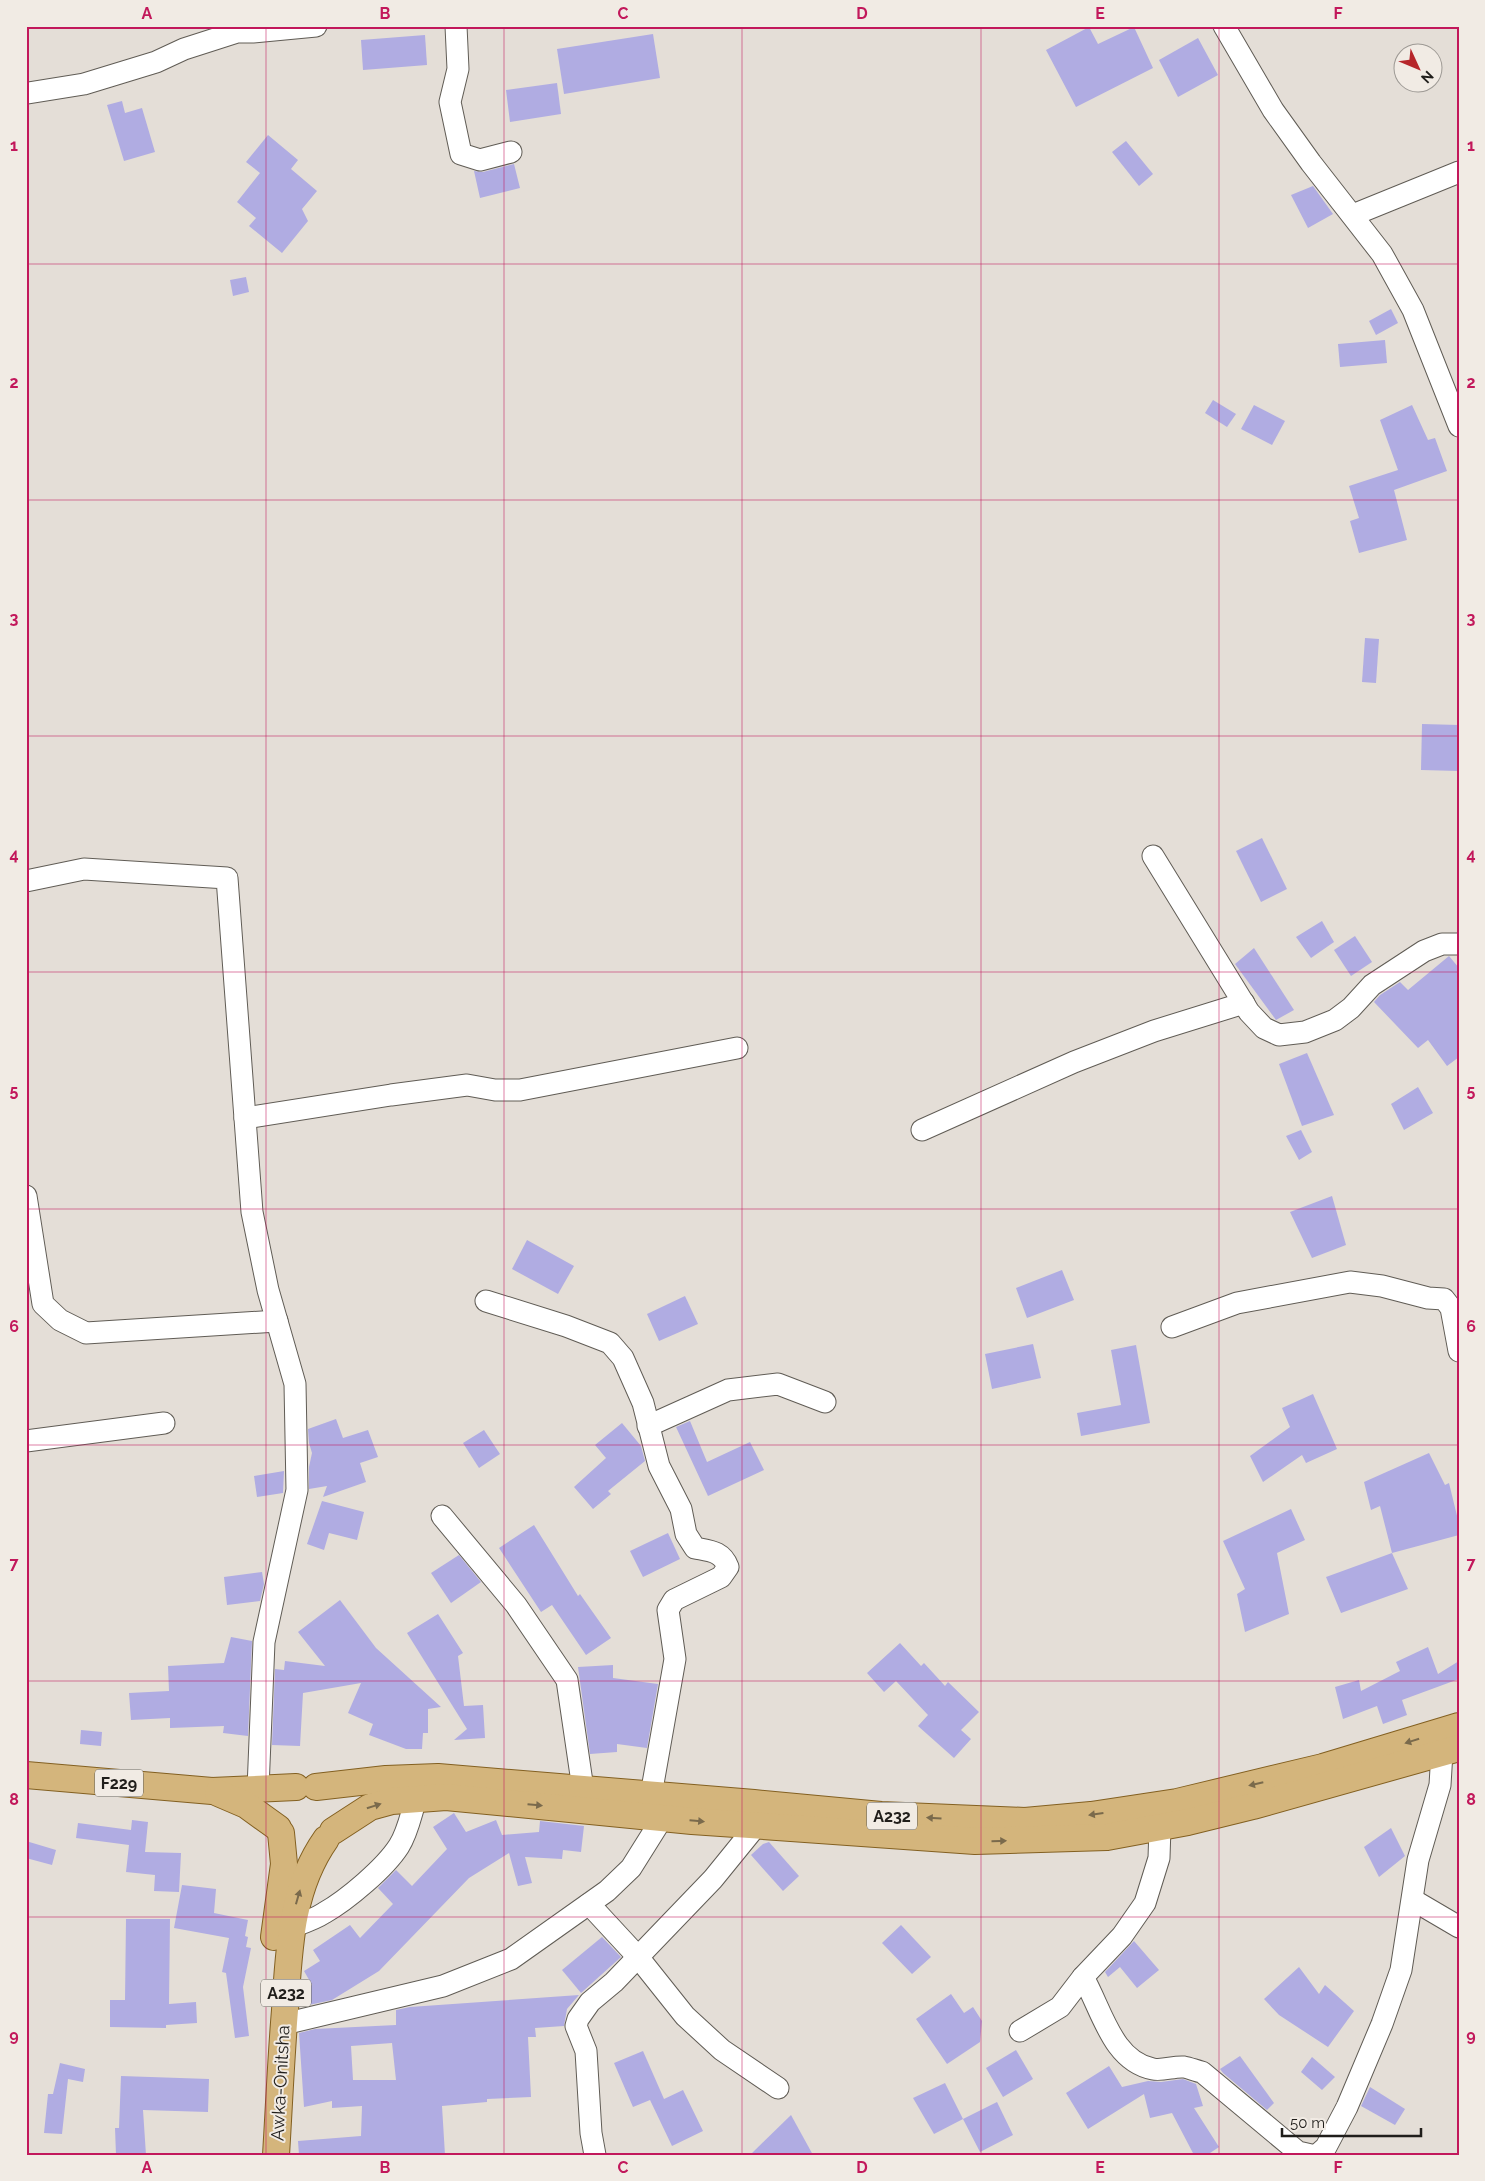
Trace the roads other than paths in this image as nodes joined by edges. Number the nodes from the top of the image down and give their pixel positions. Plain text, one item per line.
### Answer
1 (316, 26) edge
2 (456, 26) edge
3 (1224, 26) edge
4 (28, 93) dead end
5 (511, 152) dead end
6 (1459, 172) edge
7 (1353, 215) junction
8 (1459, 426) edge
9 (1153, 856) dead end
10 (26, 880) edge
11 (1459, 944) edge
12 (1244, 1003) junction
13 (737, 1048) dead end
14 (245, 1118) junction
15 (922, 1130) dead end
16 (26, 1196) edge
17 (486, 1301) dead end
18 (277, 1321) junction
19 (1172, 1327) dead end
20 (1459, 1352) edge
21 (825, 1402) dead end
22 (164, 1423) dead end
23 (648, 1426) junction
24 (26, 1441) edge
25 (442, 1516) dead end
26 (1459, 1726) edge
27 (1450, 1750) edge
28 (26, 1775) edge
29 (306, 1787) junction
30 (258, 1789) junction
31 (583, 1789) junction
32 (212, 1791) junction
33 (416, 1798) junction
34 (657, 1806) junction
35 (756, 1826) junction
36 (1160, 1827) junction
37 (280, 1831) junction
38 (329, 1835) junction
39 (1413, 1900) junction
40 (589, 1904) junction
41 (292, 1927) junction
42 (1459, 1927) edge
43 (638, 1957) junction
44 (1083, 1978) junction
45 (284, 2024) junction
46 (1020, 2032) dead end
47 (778, 2088) dead end
48 (260, 2155) edge
49 (276, 2155) edge
50 (595, 2155) edge
51 (1311, 2155) edge
52 (1317, 2155) edge

1 - 4 street
2 - 5 street
3 - 7 street
6 - 7 street
7 - 8 street
9 - 12 street
10 - 14 street
11 - 12 street
12 - 15 street
13 - 14 street
14 - 18 street
16 - 18 street
17 - 23 street
18 - 30 street
19 - 20 street
21 - 23 street
22 - 24 street
23 - 34 street
25 - 31 street
26 -> 34 main road, A232
27 - 36 main road, A232
27 - 39 street
28 - 32 main road, F229
29 - 30 main road, F229
29 - 31 main road, A232
29 - 37 main road
29 - 38 main road
30 - 32 main road, F229
31 - 34 main road, A232
32 - 37 main road, F229
33 -> 34 main road, A232
38 -> 33 main road, A232
33 - 41 street
34 -> 35 main road, A232
34 - 40 street
35 -> 36 main road, A232
35 - 43 street
36 - 44 street
37 - 38 main road
37 - 48 main road, Awka-Onitsha / A232
41 -> 38 main road, Awka-Onitsha / A232
39 - 42 street
39 - 52 street
40 - 43 street
40 - 45 street
41 - 45 main road, Awka-Onitsha / A232
43 - 47 street
43 - 50 street
44 - 46 street
44 - 51 street
45 - 49 main road, Awka-Onitsha / A232

